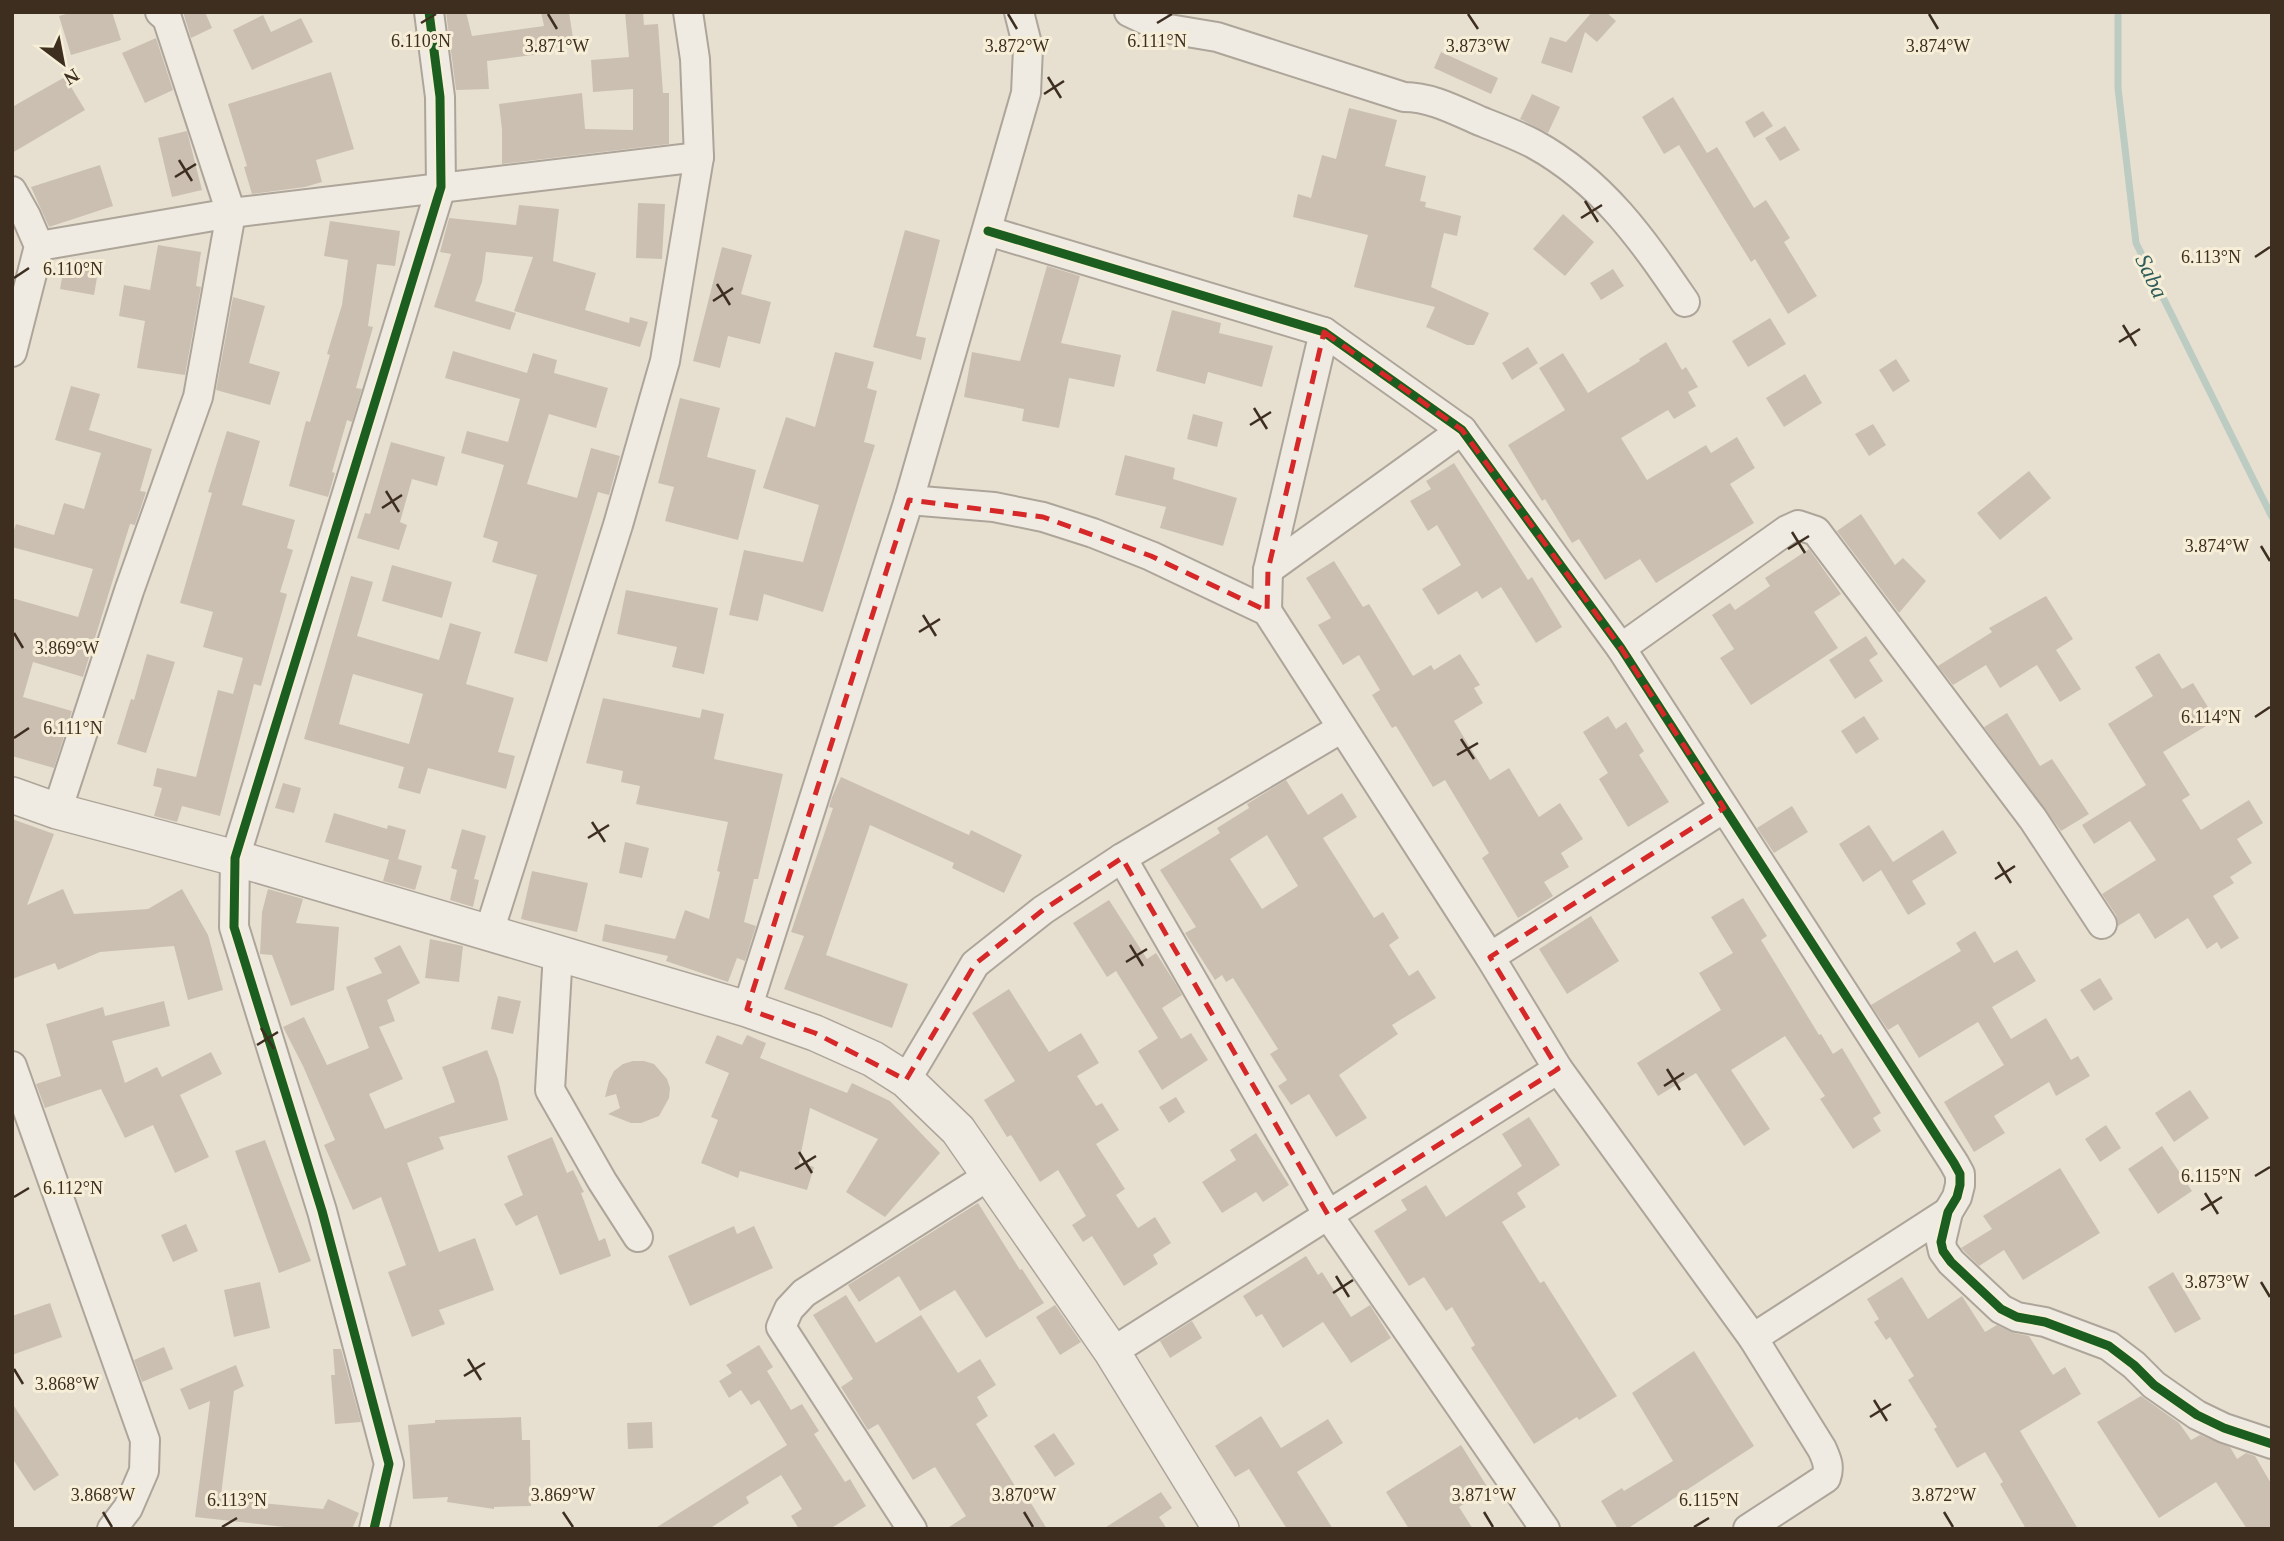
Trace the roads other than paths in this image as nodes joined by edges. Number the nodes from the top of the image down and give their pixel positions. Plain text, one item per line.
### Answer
1 (160, 12) edge
2 (429, 12) edge
3 (688, 12) edge
4 (1019, 12) edge
5 (1129, 12) edge
6 (699, 157) junction
7 (442, 187) junction
8 (12, 191) edge
9 (231, 213) junction
10 (988, 232) junction
11 (39, 246) junction
12 (1685, 302) dead end
13 (1324, 332) junction
14 (12, 352) edge
15 (1462, 430) junction
16 (908, 500) junction
17 (1268, 569) junction
18 (1267, 611) junction
19 (1621, 648) junction
20 (1342, 728) junction
21 (12, 795) edge
22 (1724, 808) junction
23 (57, 811) junction
24 (235, 858) junction
25 (1122, 858) junction
26 (2102, 924) dead end
27 (489, 932) junction
28 (558, 952) junction
29 (1490, 957) junction
30 (747, 1009) junction
31 (12, 1066) edge
32 (1558, 1069) junction
33 (906, 1080) junction
34 (18, 1101) edge
35 (990, 1175) junction
36 (1948, 1212) junction
37 (1328, 1215) junction
38 (638, 1237) dead end
39 (1753, 1339) junction
40 (1112, 1352) junction
41 (2272, 1444) edge
42 (906, 1526) edge
43 (111, 1529) edge
44 (374, 1529) edge
45 (1221, 1529) edge
46 (1545, 1529) edge
47 (1748, 1529) edge

1 - 9 street
2 - 7 street
3 - 6 street
4 - 10 street
5 - 12 street
6 - 7 street
6 - 27 street
7 - 9 street
7 - 24 street
8 - 11 street
9 - 11 street
9 - 23 street
10 - 13 street
10 - 16 street
11 - 14 street
13 - 15 street
13 - 17 street
15 - 17 street
15 - 19 street
16 - 18 street
16 - 30 street
17 - 18 street
18 - 20 street
19 - 22 street
19 - 26 street
20 - 25 street
20 - 29 street
21 - 23 street
22 - 29 street
22 - 36 street
23 - 24 street
24 - 27 street
24 - 44 street
25 - 33 street
25 - 37 street
27 - 28 street
28 - 30 street
28 - 38 street
29 - 32 street
30 - 33 street
31 - 34 street
32 - 37 street
32 - 39 street
33 - 35 street
34 - 43 street
35 - 40 street
35 - 42 street
36 - 39 street
36 - 41 street
37 - 40 street
37 - 46 street
39 - 47 street
40 - 45 street

